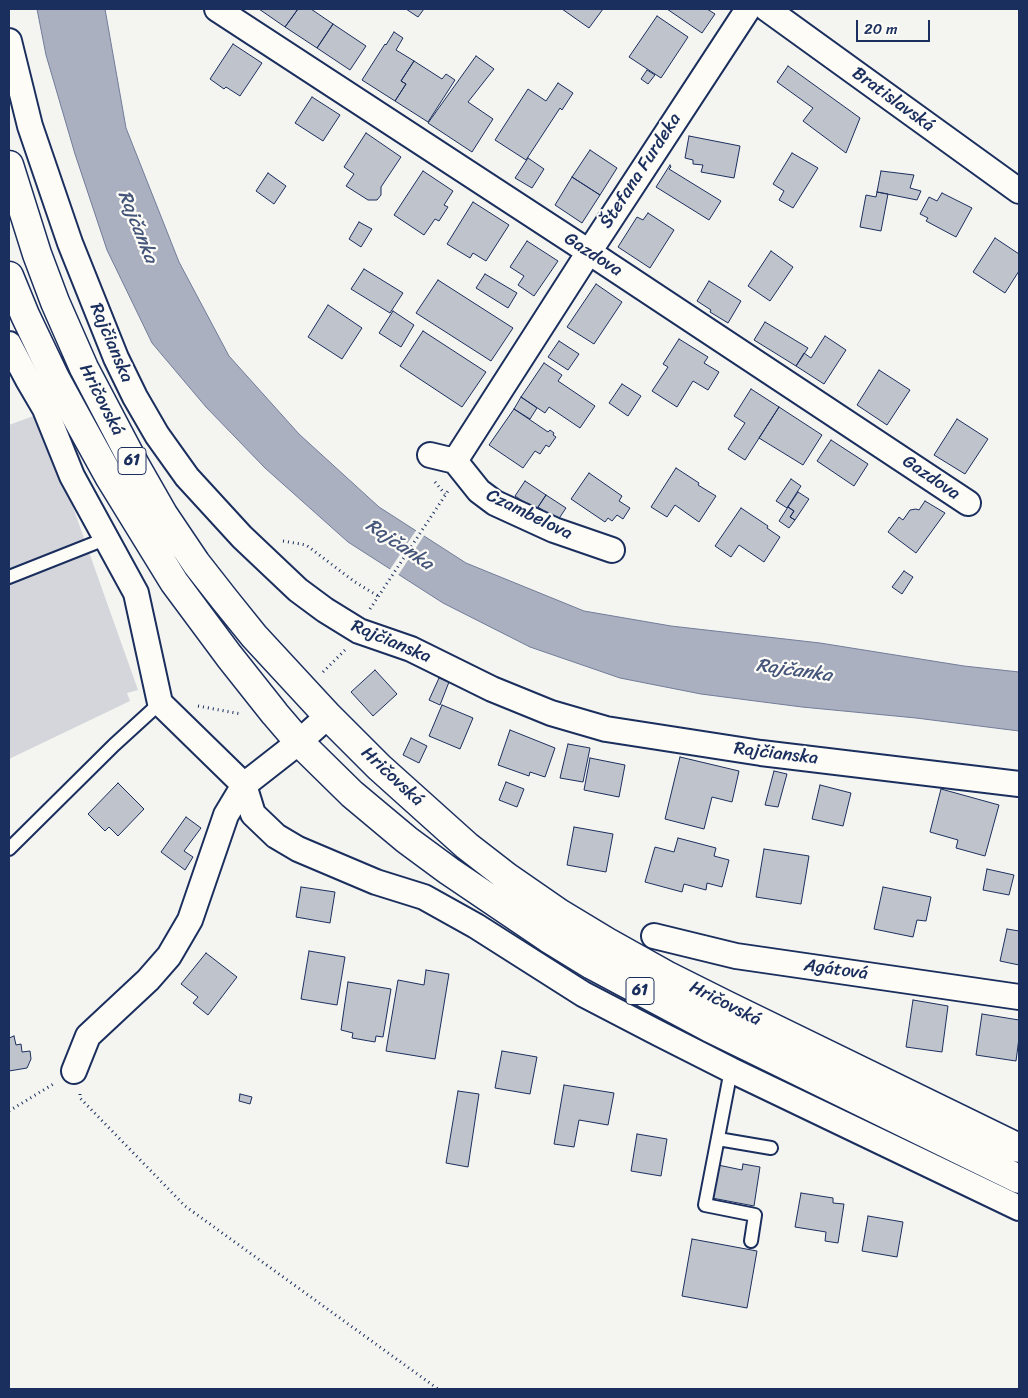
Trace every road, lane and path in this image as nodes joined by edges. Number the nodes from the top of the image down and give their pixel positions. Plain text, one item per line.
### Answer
1 (217, 9) edge
2 (748, 9) edge
3 (768, 9) edge
4 (9, 41) edge
5 (9, 165) edge
6 (1019, 191) edge
7 (589, 252) junction
8 (9, 276) edge
9 (9, 344) edge
10 (430, 455) dead end
11 (455, 461) junction
12 (442, 500) dead end
13 (968, 503) dead end
14 (105, 539) junction
15 (280, 541) dead end
16 (612, 550) dead end
17 (9, 577) edge
18 (378, 596) junction
19 (366, 616) dead end
20 (349, 646) dead end
21 (318, 676) dead end
22 (160, 703) junction
23 (243, 714) dead end
24 (328, 716) junction
25 (299, 742) junction
26 (1019, 784) edge
27 (244, 785) junction
28 (9, 849) edge
29 (654, 936) dead end
30 (1019, 997) edge
31 (731, 1070) junction
32 (74, 1071) junction
33 (9, 1111) edge
34 (718, 1139) junction
35 (771, 1148) dead end
36 (1019, 1148) edge
37 (1019, 1179) edge
38 (1019, 1208) edge
39 (751, 1241) dead end
40 (438, 1389) edge

1 - 7 street, Gazdova
2 - 7 street, Štefana Furdeka
3 - 6 street, Bratislavská
4 - 26 street, Rajčianska
5 - 24 main road, Hričovská / 61
7 - 11 street, Štefana Furdeka
7 - 13 street, Gazdova
8 - 25 main road, Hričovská / 61
9 - 14 street
10 - 11 street
11 - 16 street, Czambelova
12 - 18 path
14 - 17 lane
14 - 22 street
15 - 18 path
18 - 19 path
20 - 21 path
22 - 23 path
22 - 27 street
22 - 28 lane
24 - 25 street
24 - 36 main road, Hričovská / 61
25 - 27 street
25 - 37 main road, Hričovská / 61
27 - 31 street
27 - 32 street
29 - 30 street, Agátová
31 - 34 lane
31 - 38 street
32 - 33 path
32 - 40 path
34 - 35 lane
34 - 39 lane

